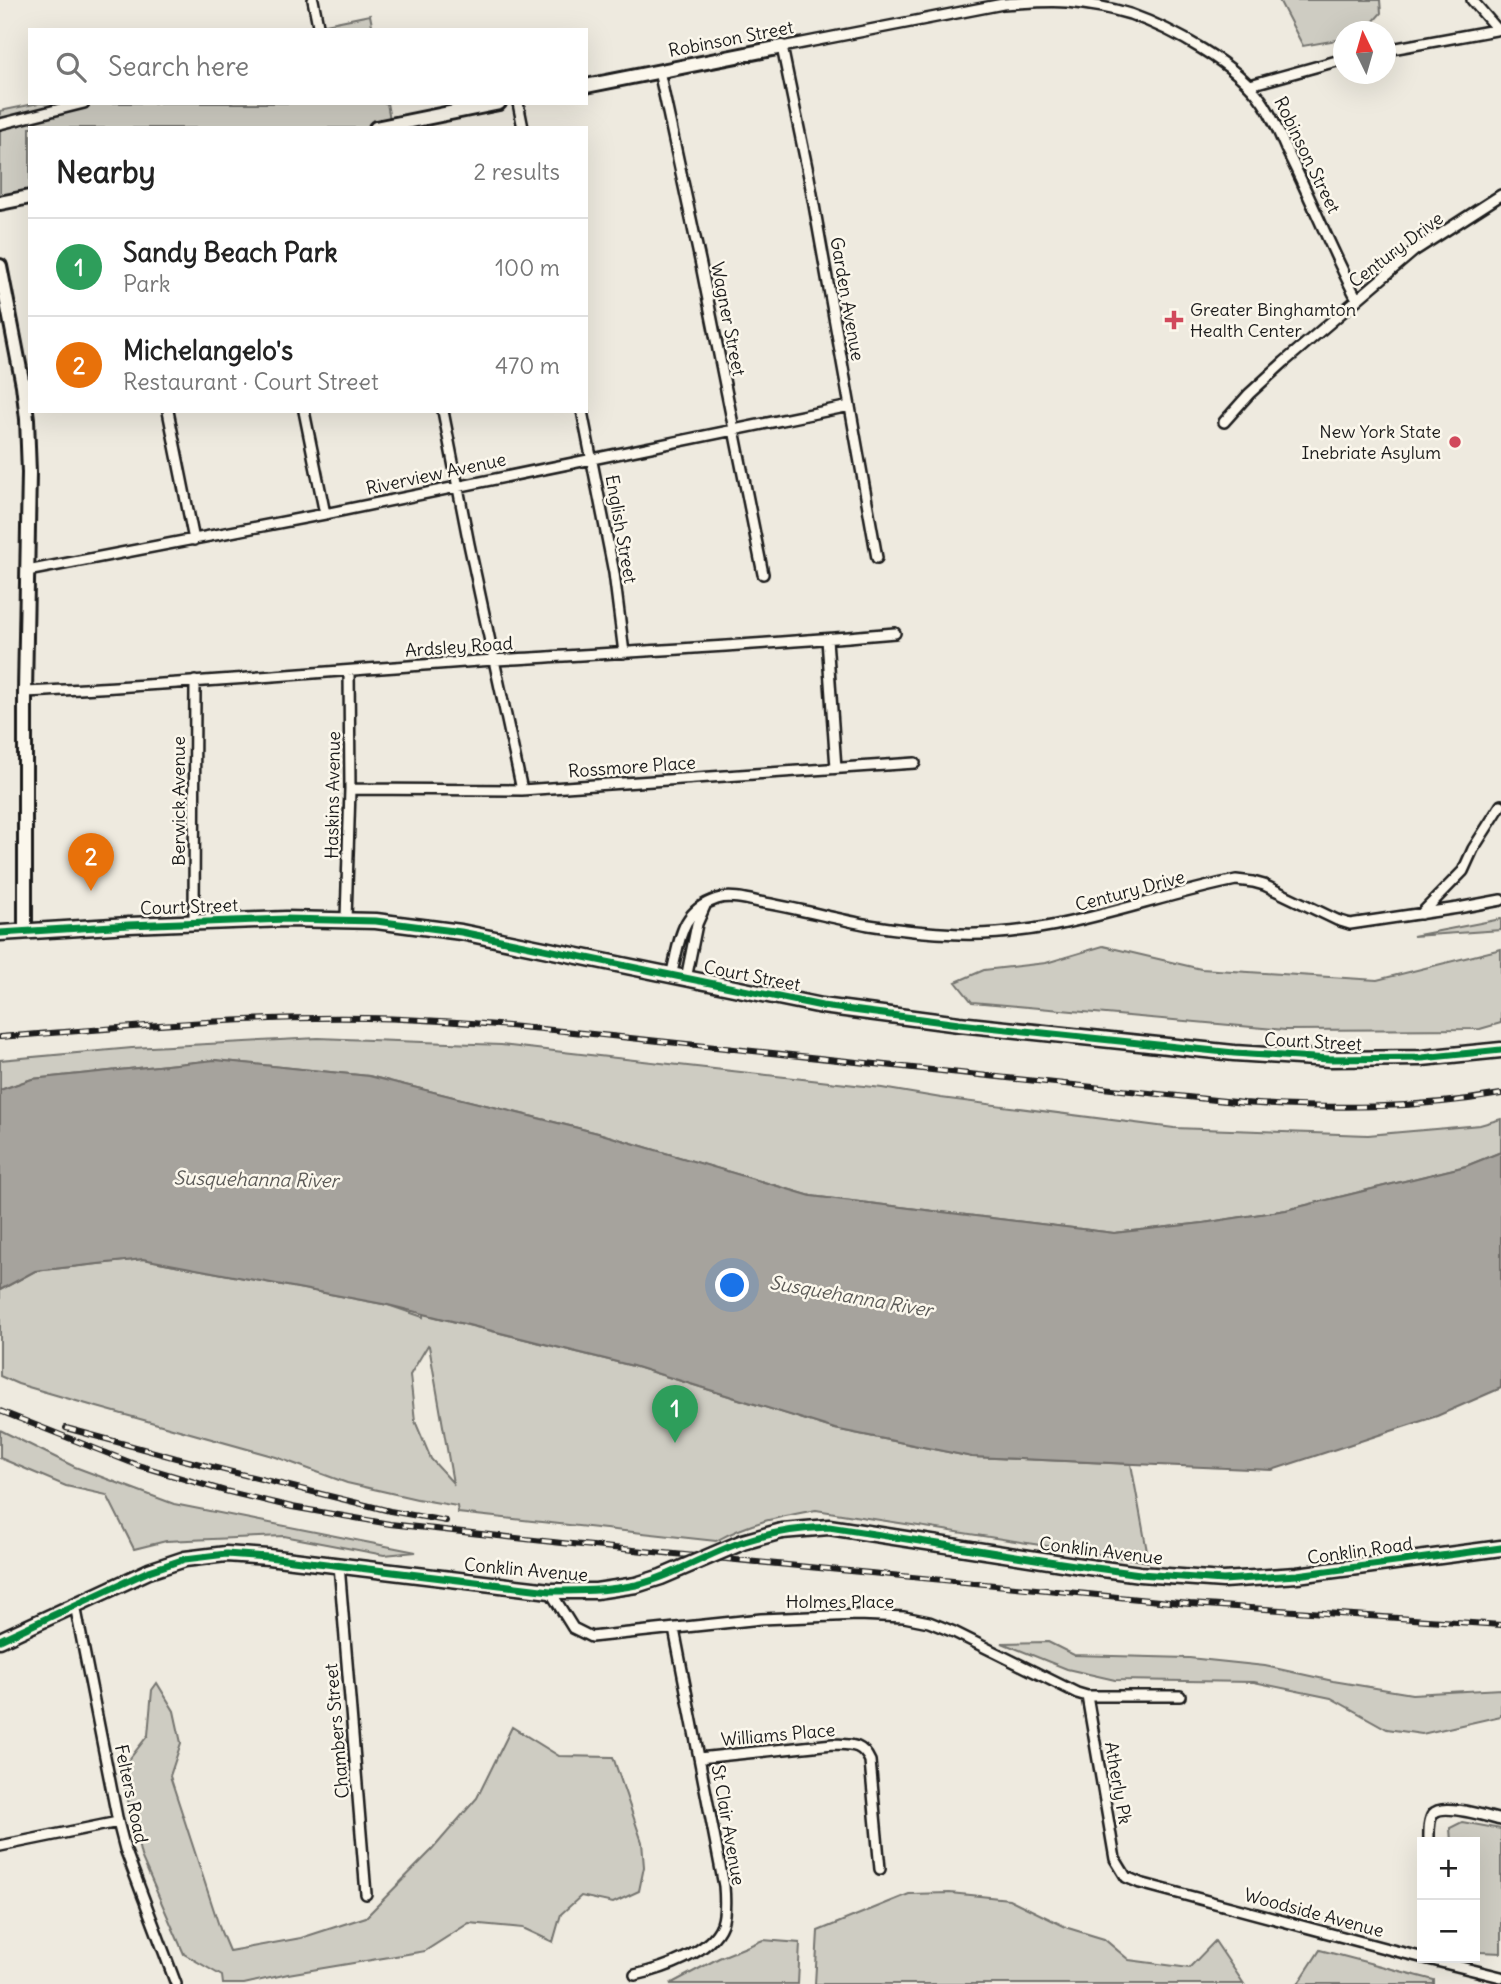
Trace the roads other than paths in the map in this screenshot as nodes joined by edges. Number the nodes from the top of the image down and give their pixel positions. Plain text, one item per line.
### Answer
1 (313, 0) edge
2 (1472, 0) edge
3 (319, 28) edge
4 (1499, 29) edge
5 (782, 47) junction
6 (1396, 48) edge
7 (1333, 62) edge
8 (659, 71) junction
9 (1250, 85) junction
10 (588, 86) edge
11 (76, 105) edge
12 (489, 105) edge
13 (518, 105) edge
14 (0, 124) edge
15 (386, 126) edge
16 (523, 126) edge
17 (1501, 195) edge
18 (28, 197) edge
19 (0, 203) edge
20 (0, 266) edge
21 (1357, 299) junction
22 (850, 405) junction
23 (168, 413) edge
24 (304, 413) edge
25 (443, 413) edge
26 (582, 413) edge
27 (1224, 422) dead end
28 (734, 429) junction
29 (592, 460) junction
30 (458, 486) junction
31 (325, 514) junction
32 (194, 540) junction
33 (877, 558) dead end
34 (27, 571) junction
35 (763, 574) dead end
36 (895, 633) dead end
37 (827, 639) junction
38 (624, 653) junction
39 (494, 660) junction
40 (349, 671) junction
41 (195, 681) junction
42 (25, 692) junction
43 (915, 763) dead end
44 (836, 768) junction
45 (350, 789) junction
46 (522, 790) junction
47 (1501, 805) edge
48 (1501, 900) edge
49 (706, 905) junction
50 (1421, 914) junction
51 (346, 919) junction
52 (194, 922) junction
53 (25, 930) junction
54 (0, 933) edge
55 (679, 977) junction
56 (1501, 1050) edge
57 (1501, 1548) edge
58 (339, 1565) junction
59 (1223, 1580) joint
60 (550, 1591) junction
61 (75, 1605) junction
62 (674, 1629) junction
63 (0, 1640) edge
64 (1087, 1696) junction
65 (1180, 1696) dead end
66 (699, 1758) junction
67 (1501, 1820) edge
68 (118, 1822) junction
69 (1429, 1837) edge
70 (0, 1846) edge
71 (880, 1869) dead end
72 (1123, 1873) joint
73 (366, 1894) dead end
74 (1417, 1953) edge
75 (1456, 1963) edge
76 (635, 1975) dead end
77 (1501, 1977) edge
78 (176, 1984) edge

1 - 3 street
2 - 4 street
4 - 6 street
5 - 8 street, Robinson Street
5 - 9 street, Robinson Street
5 - 22 street, Garden Avenue
7 - 9 street
8 - 10 street, Robinson Street
8 - 28 street, Wagner Street
9 - 21 street, Robinson Street
11 - 14 street
12 - 15 street
13 - 16 street
17 - 21 street, Century Drive
18 - 19 street
20 - 34 street
21 - 27 street, Century Drive
22 - 28 street, Riverview Avenue
22 - 33 street, Garden Avenue
23 - 32 street
24 - 31 street
25 - 30 street
26 - 29 street, English Street
28 - 29 street, Riverview Avenue
28 - 35 street, Wagner Street
29 - 30 street, Riverview Avenue
29 - 38 street, English Street
30 - 31 street, Riverview Avenue
30 - 39 street
31 - 32 street, Riverview Avenue
32 - 34 street, Riverview Avenue
34 - 42 street
36 - 37 street, Ardsley Road
37 - 38 street, Ardsley Road
37 - 44 street
38 - 39 street, Ardsley Road
39 - 40 street, Ardsley Road
39 - 46 street
40 - 41 street, Ardsley Road
40 - 45 street, Haskins Avenue
41 - 42 street, Ardsley Road
41 - 52 street, Berwick Avenue
42 - 53 street
43 - 44 street, Rossmore Place
44 - 46 street, Rossmore Place
45 - 46 street, Rossmore Place
45 - 51 street, Haskins Avenue
47 - 50 street
48 - 50 street, Century Drive
49 - 50 street, Century Drive
49 - 55 street
49 - 55 street
51 - 52 main road, Court Street
51 - 55 main road, Court Street
52 - 53 main road, Court Street
53 - 54 main road, Court Street
55 - 56 main road, Court Street
57 - 59 main road, Conklin Road
58 - 60 main road, Conklin Avenue
58 - 61 main road, Conklin Avenue
58 - 73 street, Chambers Street
59 - 60 main road, Conklin Avenue, bridge
60 - 62 street, Holmes Place
61 - 63 main road, Conklin Avenue
61 - 68 street, Felters Road
62 - 64 street, Holmes Place
62 - 66 street, St Clair Avenue
64 - 65 street, Holmes Place
64 - 72 street, Atherly Pk
66 - 71 street, Williams Place
66 - 76 street, St Clair Avenue
67 - 69 street
68 - 70 street
68 - 78 street, Felters Road
72 - 74 street, Woodside Avenue
75 - 77 street, Woodside Avenue

